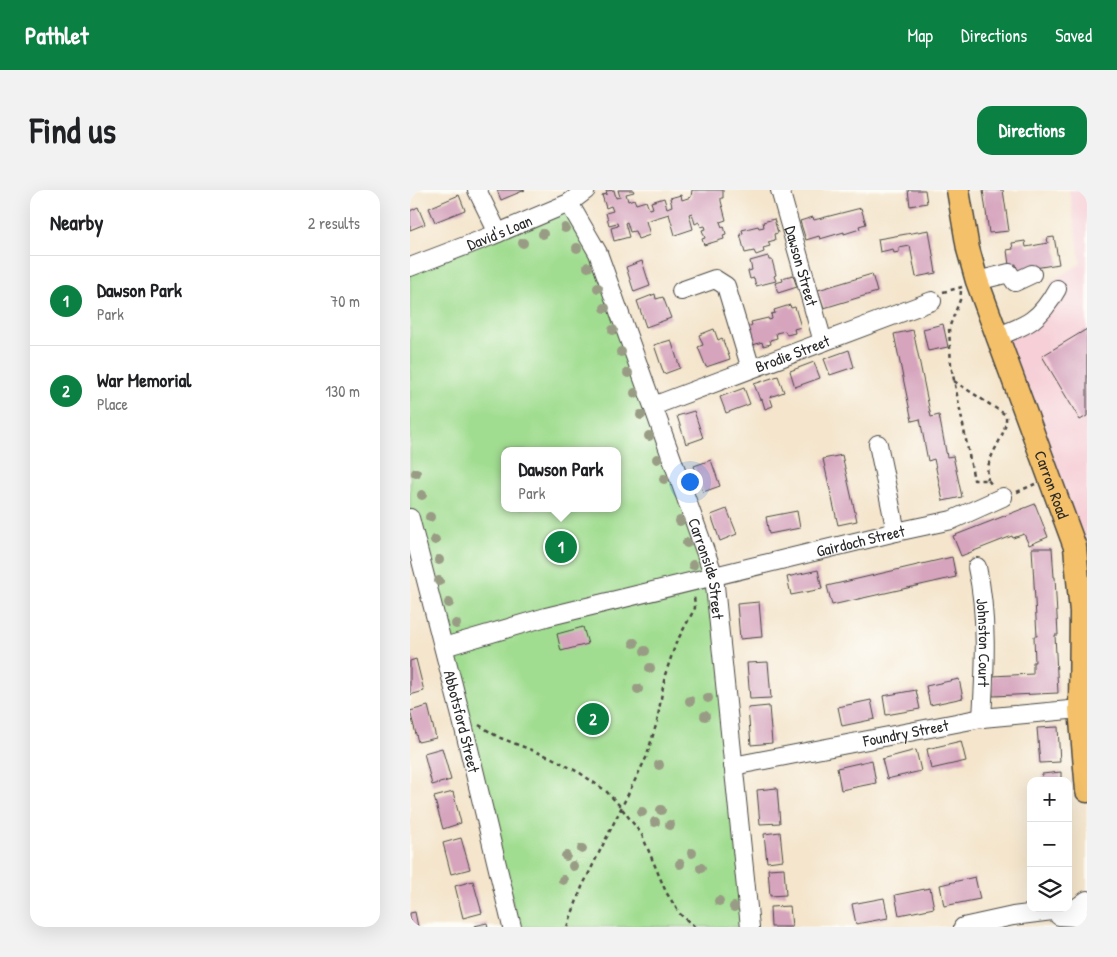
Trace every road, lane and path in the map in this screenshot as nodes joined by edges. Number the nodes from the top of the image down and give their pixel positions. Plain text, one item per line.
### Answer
1 (478, 190) edge
2 (586, 190) edge
3 (780, 190) edge
4 (958, 190) edge
5 (569, 203) junction
6 (498, 233) junction
7 (410, 267) edge
8 (1032, 274) dead end
9 (972, 284) junction
10 (1057, 289) dead end
11 (681, 291) dead end
12 (932, 301) joint
13 (996, 337) junction
14 (823, 342) junction
15 (751, 369) junction
16 (954, 382) junction
17 (653, 406) junction
18 (878, 444) dead end
19 (1049, 478) junction
20 (988, 480) junction
21 (1003, 497) junction
22 (410, 518) edge
23 (896, 532) junction
24 (977, 567) dead end
25 (714, 576) junction
26 (692, 582) junction
27 (444, 647) junction
28 (1080, 709) junction
29 (461, 716) junction
30 (982, 718) junction
31 (733, 766) junction
32 (1087, 790) edge
33 (621, 808) junction
34 (1087, 900) edge
35 (1013, 916) junction
36 (1087, 920) edge
37 (512, 927) edge
38 (567, 927) edge
39 (695, 927) edge
40 (750, 927) edge
41 (963, 927) edge

1 - 6 street
2 - 5 street, David's Loan
3 - 14 street, Dawson Street
4 - 9 main road, Carron Road
5 - 6 street, David's Loan
5 - 17 street, Carronside Street
6 - 7 street, David's Loan
8 - 9 street
9 - 12 path
9 - 13 main road, Carron Road
9 - 16 path
10 - 13 street
11 - 15 street
12 - 14 street, Brodie Street
13 - 19 main road, Carron Road
14 - 15 street, Brodie Street
15 - 17 street, Brodie Street
16 - 20 path
16 - 20 path
17 - 25 street, Carronside Street
18 - 23 street
19 - 21 path
19 - 28 main road, Carron Road
20 - 21 path
21 - 23 street, Gairdoch Street
22 - 27 street, Abbotsford Street
23 - 25 street, Gairdoch Street
24 - 30 street, Johnston Court
25 - 26 street, Gairdoch Street
25 - 31 street, Carronside Street
26 - 27 street, Gairdoch Street
26 - 33 path
27 - 29 street, Abbotsford Street
28 - 30 street, Foundry Street
28 - 32 main road, Carron Road
29 - 33 path
29 - 37 street, Abbotsford Street
30 - 31 street, Foundry Street
31 - 40 street, Carronside Street
33 - 38 path
33 - 39 path
34 - 35 street
35 - 36 street
35 - 41 street

